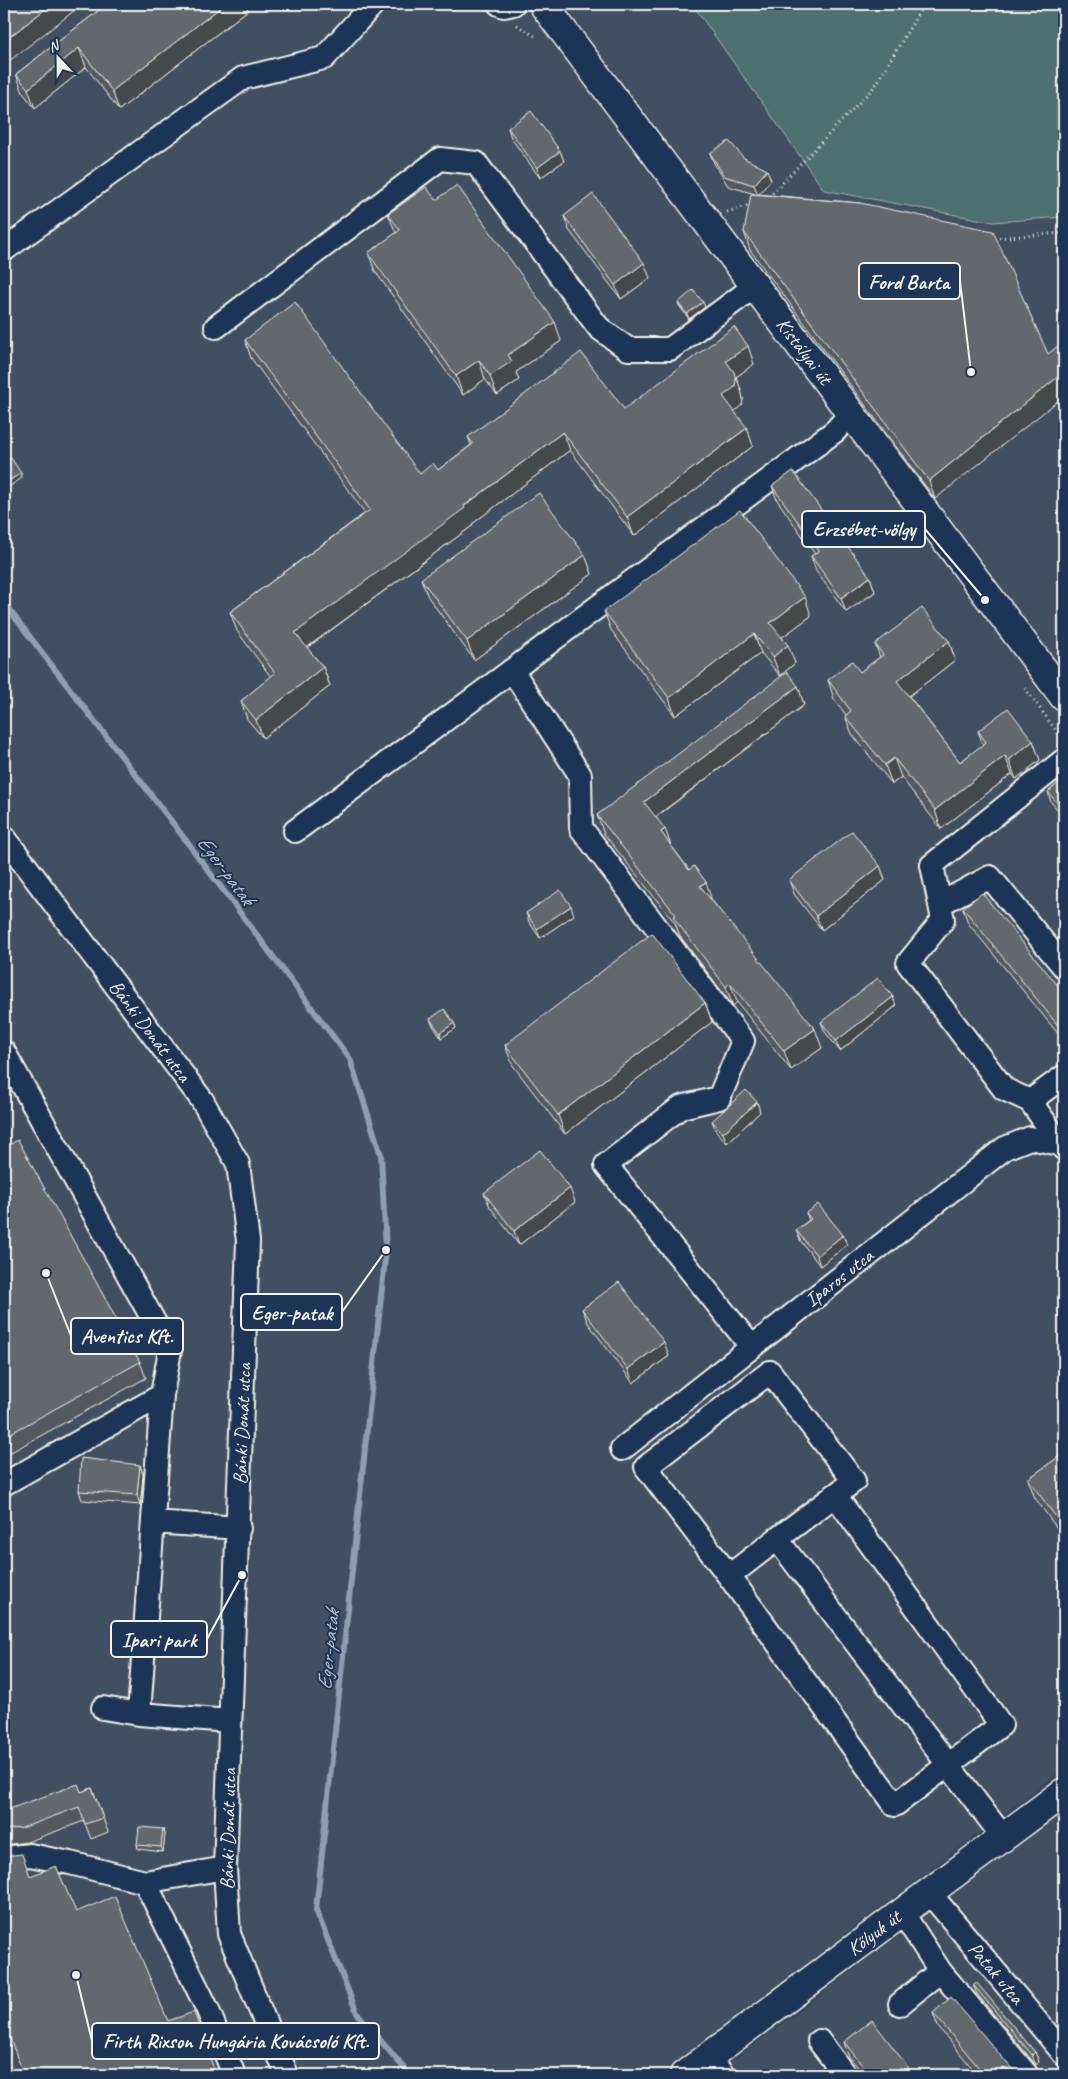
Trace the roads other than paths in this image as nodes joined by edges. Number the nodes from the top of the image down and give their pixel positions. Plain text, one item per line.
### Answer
1 (373, 4) edge
2 (500, 4) edge
3 (513, 4) edge
4 (544, 4) edge
5 (4, 250) edge
6 (755, 286) junction
7 (216, 327) dead end
8 (851, 414) junction
9 (512, 670) junction
10 (1064, 697) edge
11 (1064, 760) edge
12 (295, 831) dead end
13 (4, 837) edge
14 (940, 904) junction
15 (1064, 967) edge
16 (4, 1052) edge
17 (1064, 1076) edge
18 (1030, 1101) junction
19 (1062, 1146) edge
20 (751, 1346) junction
21 (162, 1396) junction
22 (622, 1449) dead end
23 (4, 1484) edge
24 (835, 1495) junction
25 (153, 1522) junction
26 (239, 1528) junction
27 (777, 1539) junction
28 (729, 1576) junction
29 (103, 1708) dead end
30 (138, 1714) junction
31 (230, 1721) junction
32 (947, 1764) junction
33 (1064, 1792) edge
34 (1003, 1837) junction
35 (4, 1858) edge
36 (225, 1868) junction
37 (145, 1882) junction
38 (928, 1891) junction
39 (902, 1912) junction
40 (940, 1971) junction
41 (900, 2004) dead end
42 (819, 2041) dead end
43 (1064, 2054) edge
44 (716, 2066) edge
45 (234, 2075) edge
46 (287, 2075) edge
47 (684, 2075) edge
48 (845, 2075) edge
49 (1027, 2075) edge

1 - 5 street
2 - 3 street
4 - 6 main road, Kistályai út
6 - 7 street
6 - 8 main road, Kistályai út
8 - 9 street
8 - 10 main road, Kistályai út
9 - 12 street
9 - 20 street
11 - 14 street
13 - 26 street, Bánki Donát utca
14 - 15 street
14 - 18 street
16 - 21 street
17 - 18 street
18 - 19 street
19 - 20 street, Iparos utca
20 - 22 street, Iparos utca
21 - 23 street
21 - 25 street
24 - 27 street
24 - 28 street
24 - 32 street
25 - 26 street
25 - 30 street
26 - 31 street, Bánki Donát utca
27 - 28 street
27 - 32 street
28 - 32 street
29 - 30 street
30 - 31 street
31 - 36 street, Bánki Donát utca
32 - 34 street
33 - 34 main road, Kőlyuk út
34 - 38 main road, Kőlyuk út
35 - 37 street
36 - 37 street
36 - 46 street, Bánki Donát utca
37 - 45 street
38 - 39 main road, Kőlyuk út
38 - 43 street, Patak utca
39 - 40 street
39 - 44 main road, Kőlyuk út
40 - 41 street
40 - 49 street
42 - 48 street
44 - 47 main road, Kőlyuk út

